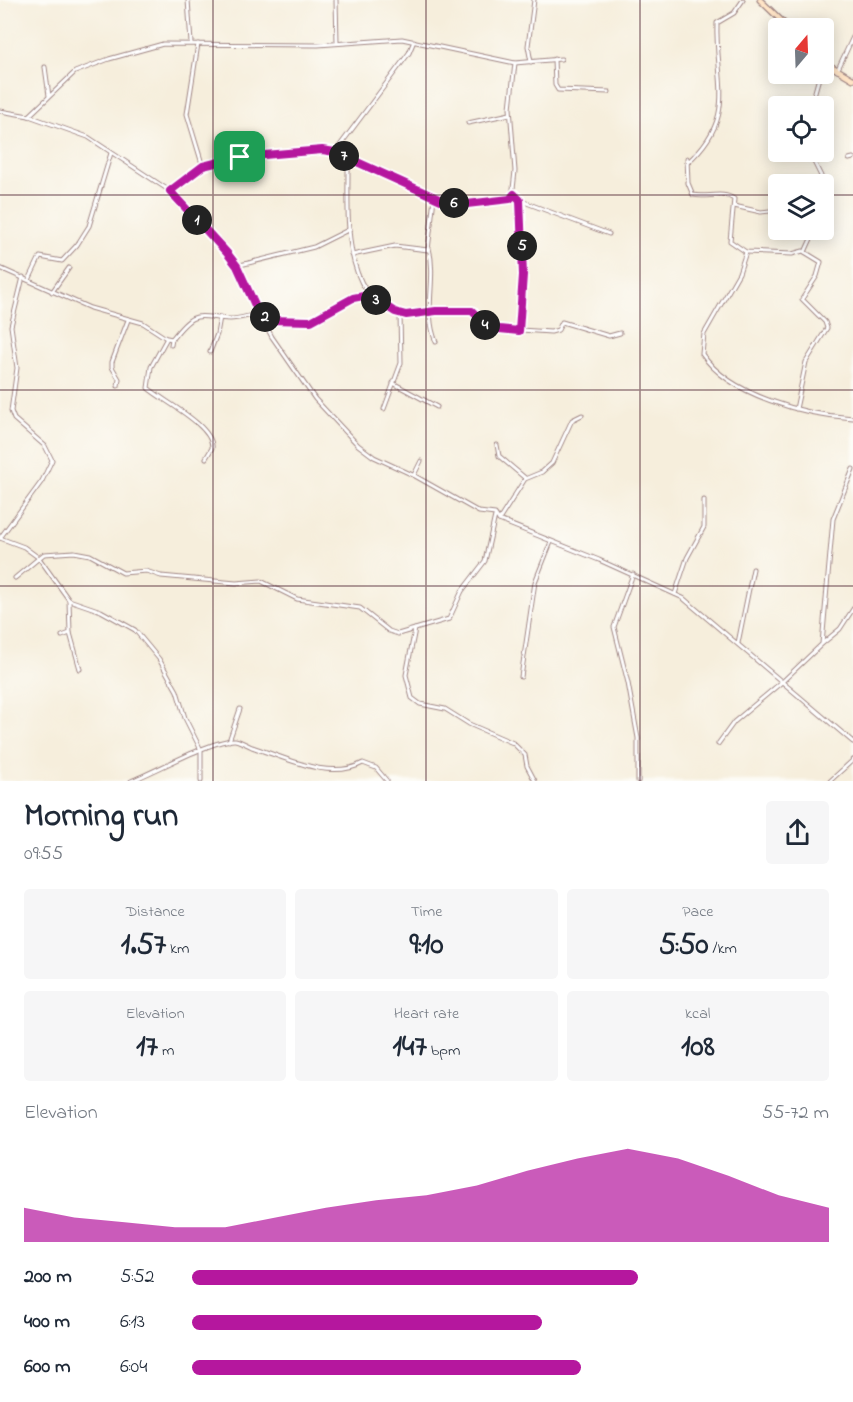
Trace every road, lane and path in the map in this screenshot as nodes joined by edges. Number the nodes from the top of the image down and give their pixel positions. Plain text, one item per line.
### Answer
1 (188, 0) edge
2 (336, 0) edge
3 (534, 0) edge
4 (743, 0) edge
5 (760, 0) edge
6 (779, 18) edge
7 (853, 37) edge
8 (414, 41) junction
9 (337, 42) junction
10 (191, 44) junction
11 (198, 44) junction
12 (561, 59) dead end
13 (554, 60) junction
14 (531, 62) junction
15 (515, 63) junction
16 (45, 67) dead end
17 (834, 69) edge
18 (837, 71) junction
19 (853, 79) edge
20 (609, 92) dead end
21 (49, 96) junction
22 (0, 111) edge
23 (510, 114) junction
24 (29, 116) junction
25 (468, 123) dead end
26 (335, 152) junction
27 (111, 153) junction
28 (348, 158) junction
29 (687, 158) dead end
30 (687, 164) junction
31 (203, 166) junction
32 (170, 191) junction
33 (514, 194) junction
34 (434, 198) junction
35 (520, 200) junction
36 (734, 206) junction
37 (768, 211) edge
38 (350, 229) junction
39 (609, 234) dead end
40 (810, 240) edge
41 (429, 248) junction
42 (746, 252) junction
43 (805, 252) junction
44 (352, 255) junction
45 (237, 266) junction
46 (0, 268) edge
47 (69, 268) dead end
48 (23, 277) junction
49 (29, 280) junction
50 (52, 292) junction
51 (369, 295) junction
52 (428, 311) junction
53 (259, 314) junction
54 (400, 314) junction
55 (220, 317) junction
56 (128, 320) junction
57 (519, 331) junction
58 (620, 333) dead end
59 (167, 338) junction
60 (172, 339) junction
61 (436, 342) dead end
62 (171, 345) dead end
63 (210, 352) dead end
64 (393, 382) junction
65 (118, 386) dead end
66 (437, 407) dead end
67 (384, 409) dead end
68 (796, 409) junction
69 (582, 415) dead end
70 (853, 418) edge
71 (497, 445) dead end
72 (206, 459) dead end
73 (421, 461) dead end
74 (853, 469) edge
75 (414, 475) junction
76 (525, 478) junction
77 (704, 500) dead end
78 (495, 514) junction
79 (499, 520) junction
80 (0, 538) edge
81 (551, 541) junction
82 (39, 558) junction
83 (753, 569) dead end
84 (633, 574) junction
85 (15, 578) dead end
86 (675, 594) junction
87 (69, 600) junction
88 (853, 609) edge
89 (414, 629) junction
90 (70, 633) junction
91 (63, 636) dead end
92 (738, 643) junction
93 (822, 644) junction
94 (80, 669) dead end
95 (521, 677) dead end
96 (783, 681) junction
97 (240, 709) dead end
98 (229, 741) junction
99 (853, 742) edge
100 (718, 744) dead end
101 (201, 750) junction
102 (853, 760) edge
103 (131, 781) edge
104 (201, 781) edge
105 (387, 781) edge
106 (535, 781) edge
107 (638, 781) edge
108 (830, 781) edge

1 - 10 street
2 - 9 street
3 - 14 street
4 - 30 street
5 - 6 street
7 - 18 street
8 - 9 street
8 - 15 street
8 - 26 street
9 - 11 street
10 - 11 street
10 - 21 street
11 - 31 street
12 - 13 street
13 - 14 street
13 - 20 street
14 - 15 street
15 - 23 street
16 - 21 street
17 - 18 street
18 - 19 street
21 - 24 street
22 - 24 street
23 - 25 street
23 - 33 street
24 - 27 street
26 - 28 street
26 - 31 street
27 - 32 street
27 - 49 street
28 - 34 street
28 - 38 street
29 - 30 street
30 - 36 street
31 - 32 street
32 - 45 street
33 - 34 street
33 - 35 street
34 - 41 street
35 - 39 street
35 - 57 street
36 - 37 street
36 - 42 street
38 - 44 street
38 - 45 street
40 - 43 street
41 - 44 street
41 - 52 street
42 - 43 street
42 - 68 street
43 - 68 street
44 - 51 street
45 - 53 street
46 - 48 street
47 - 50 street
48 - 49 street
48 - 80 street
49 - 50 street
50 - 56 street
51 - 53 street
51 - 54 street
52 - 54 street
52 - 57 street
52 - 61 street
53 - 55 street
53 - 75 street
54 - 64 street
55 - 60 street
55 - 63 street
56 - 59 street
56 - 65 street
57 - 58 street
59 - 60 street
59 - 72 street
60 - 62 street
64 - 66 street
64 - 67 street
68 - 70 street
69 - 76 street
71 - 76 street
73 - 75 street
74 - 93 street
75 - 78 street
76 - 79 street
77 - 86 street
78 - 79 street
78 - 89 street
79 - 81 street
80 - 82 street
81 - 84 street
81 - 95 street
82 - 85 street
82 - 87 street
82 - 89 street
83 - 92 street
84 - 86 street
84 - 107 street
86 - 92 street
87 - 90 street
87 - 101 street
88 - 93 street
89 - 106 street
90 - 91 street
90 - 94 street
92 - 96 street
93 - 96 street
96 - 99 street
96 - 100 street
97 - 98 street
98 - 101 street
98 - 105 street
101 - 103 street
101 - 104 street
102 - 108 street

